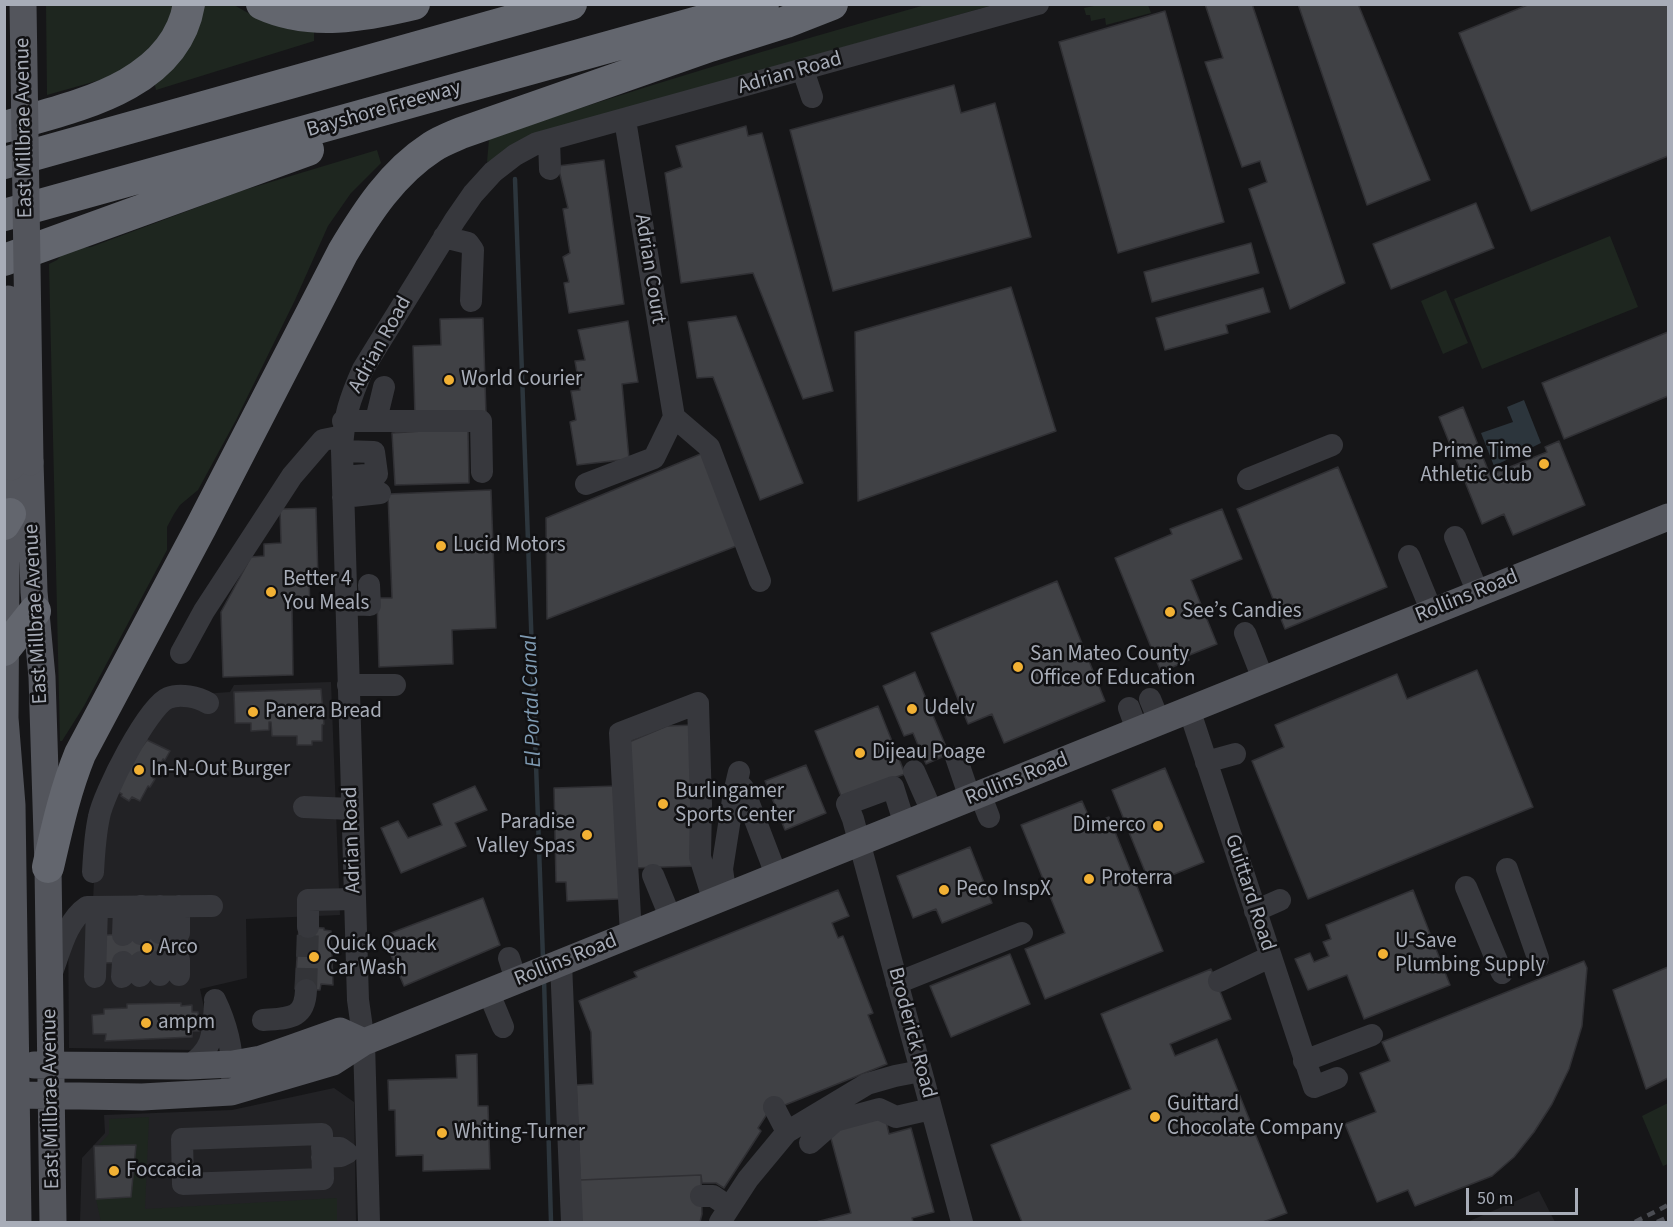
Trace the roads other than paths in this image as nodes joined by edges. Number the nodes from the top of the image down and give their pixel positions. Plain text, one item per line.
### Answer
1 (23, 4) edge
2 (189, 4) edge
3 (262, 4) edge
4 (414, 4) edge
5 (571, 4) edge
6 (763, 4) edge
7 (832, 4) edge
8 (1038, 4) edge
9 (4, 49) edge
10 (803, 70) junction
11 (505, 76) junction
12 (812, 97) dead end
13 (625, 120) junction
14 (4, 127) edge
15 (549, 140) junction
16 (4, 163) edge
17 (550, 169) dead end
18 (4, 215) edge
19 (444, 237) junction
20 (4, 260) edge
21 (471, 301) dead end
22 (384, 387) dead end
23 (674, 417) junction
24 (376, 420) junction
25 (343, 436) junction
26 (1332, 446) dead end
27 (20, 464) junction
28 (482, 472) dead end
29 (1248, 479) dead end
30 (586, 484) dead end
31 (343, 487) junction
32 (381, 494) dead end
33 (1668, 518) edge
34 (7, 519) edge
35 (1455, 537) dead end
36 (1409, 556) dead end
37 (760, 581) dead end
38 (375, 586) dead end
39 (1478, 593) junction
40 (346, 594) junction
41 (35, 611) junction
42 (1432, 612) junction
43 (1245, 633) dead end
44 (5, 650) edge
45 (181, 653) dead end
46 (1263, 680) junction
47 (348, 685) junction
48 (395, 685) dead end
49 (208, 703) dead end
50 (1189, 709) junction
51 (1234, 754) dead end
52 (956, 757) dead end
53 (1206, 762) junction
54 (914, 771) dead end
55 (980, 803) junction
56 (8, 805) edge
57 (304, 807) dead end
58 (352, 809) junction
59 (933, 814) junction
60 (905, 825) junction
61 (859, 844) junction
62 (48, 867) junction
63 (1507, 869) dead end
64 (93, 872) dead end
65 (653, 875) dead end
66 (777, 877) junction
67 (1466, 886) dead end
68 (9, 889) edge
69 (720, 899) junction
70 (1280, 900) dead end
71 (212, 906) dead end
72 (135, 907) junction
73 (361, 911) junction
74 (671, 919) junction
75 (1254, 925) junction
76 (308, 927) tunnel mouth
77 (1022, 933) dead end
78 (142, 934) junction
79 (631, 935) junction
80 (1270, 957) junction
81 (1538, 958) dead end
82 (534, 968) junction
83 (137, 970) dead end
84 (1502, 973) dead end
85 (50, 979) junction
86 (1219, 981) dead end
87 (897, 983) junction
88 (306, 990) tunnel mouth
89 (488, 991) junction
90 (263, 1020) dead end
91 (503, 1028) dead end
92 (1371, 1035) dead end
93 (364, 1042) junction
94 (233, 1064) junction
95 (10, 1066) edge
96 (52, 1066) junction
97 (188, 1066) junction
98 (1307, 1069) junction
99 (921, 1071) junction
100 (1337, 1078) dead end
101 (231, 1092) junction
102 (11, 1095) edge
103 (52, 1097) junction
104 (774, 1107) dead end
105 (931, 1108) junction
106 (788, 1132) junction
107 (810, 1143) dead end
108 (357, 1152) junction
109 (322, 1153) junction
110 (701, 1196) dead end
111 (725, 1215) edge
112 (18, 1222) edge
113 (53, 1222) edge
114 (369, 1222) edge
115 (573, 1222) edge
116 (962, 1222) edge

1 - 27 main road, East Millbrae Avenue, bridge
2 - 14 highway
3 - 4 highway
5 - 16 highway
6 - 11 highway, Bayshore Freeway
7 - 62 highway
8 - 10 street, Adrian Road
9 - 27 main road, East Millbrae Avenue, bridge
10 - 12 street
10 - 13 street, Adrian Road
11 - 18 highway, Bayshore Freeway
11 - 20 highway
13 - 15 street, Adrian Road
13 - 23 street, Adrian Court
15 - 17 street
15 - 19 street, Adrian Road
19 - 21 street
19 - 25 street, Adrian Road
22 - 24 street
23 - 30 street
23 - 37 street
24 - 25 street
24 - 28 street
25 - 31 street, Adrian Road
25 - 31 street
25 - 45 street
26 - 29 street
27 - 34 main road, East Millbrae Avenue
27 - 41 main road, East Millbrae Avenue
31 - 32 street
31 - 40 street, Adrian Road
33 - 39 main road, Rollins Road
34 - 44 main road, East Millbrae Avenue
35 - 39 street
36 - 42 street
38 - 40 street
39 - 42 main road, Rollins Road
40 - 47 street, Adrian Road
41 - 44 highway
41 - 62 main road, East Millbrae Avenue
42 - 46 main road, Rollins Road
43 - 46 street
44 - 56 main road, East Millbrae Avenue
46 - 50 main road, Rollins Road
47 - 48 street
47 - 58 street, Adrian Road
49 - 64 street
50 - 53 street, Guittard Road
50 - 55 main road, Rollins Road
51 - 53 street
52 - 55 street
53 - 75 street, Guittard Road
54 - 59 street
55 - 59 main road, Rollins Road
56 - 68 main road, East Millbrae Avenue
57 - 58 street
58 - 73 street, Adrian Road
59 - 60 main road, Rollins Road
60 - 61 main road, Rollins Road
60 - 61 street, Broderick Road
61 - 66 main road, Rollins Road
61 - 87 street, Broderick Road
62 - 85 main road, East Millbrae Avenue
63 - 81 street
65 - 74 street
66 - 69 main road, Rollins Road
66 - 69 street
67 - 84 street
68 - 95 main road, East Millbrae Avenue
69 - 74 main road, Rollins Road
69 - 79 street
70 - 75 street
71 - 72 street
72 - 78 street
72 - 78 street
72 - 78 street
72 - 83 street
72 - 85 street
73 - 76 street
73 - 93 street, Adrian Road
74 - 79 main road, Rollins Road
75 - 80 street, Guittard Road
77 - 87 street
79 - 82 main road, Rollins Road
80 - 86 street
80 - 98 street, Guittard Road
82 - 89 main road, Rollins Road
82 - 115 street
85 - 96 main road, East Millbrae Avenue
87 - 99 street, Broderick Road
88 - 90 street
89 - 91 street
89 - 93 main road, Rollins Road
92 - 98 street
93 - 94 main road
93 - 101 main road, Rollins Road
93 - 108 street, Adrian Road
94 - 97 main road
94 - 97 street
94 - 101 street
95 - 96 main road
95 - 102 main road, East Millbrae Avenue
96 - 97 main road
96 - 103 main road, East Millbrae Avenue
98 - 100 street
99 - 105 street, Broderick Road
99 - 106 street
101 - 103 main road, Rollins Road
102 - 103 main road, Rollins Road
102 - 112 main road, East Millbrae Avenue
103 - 113 main road, East Millbrae Avenue
104 - 106 street
105 - 107 street
105 - 116 street, Broderick Road
106 - 111 street
108 - 109 street
108 - 114 street, Adrian Road
109 - 109 street
110 - 111 street

